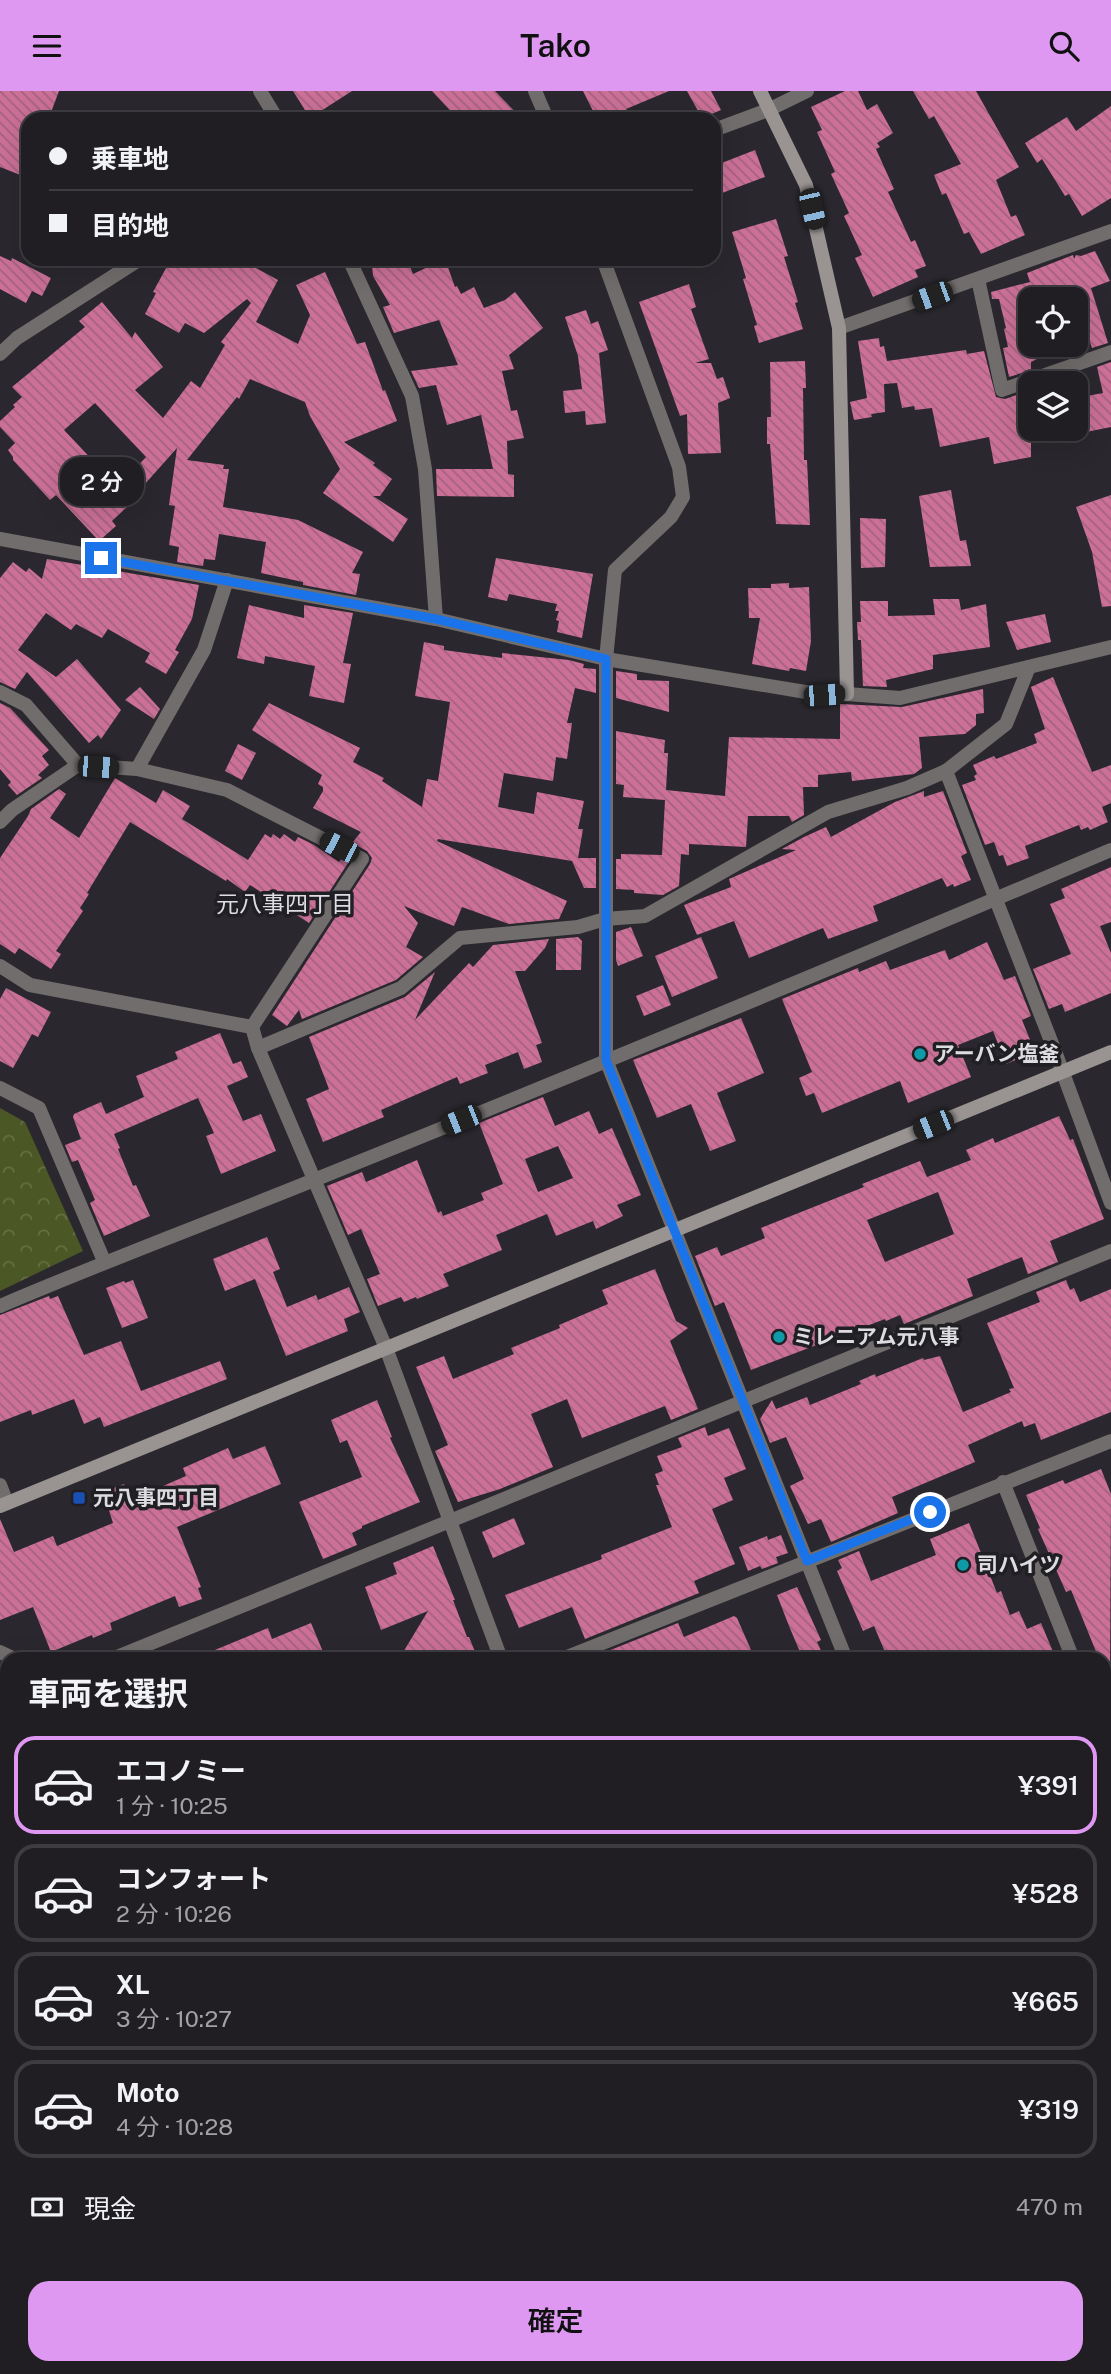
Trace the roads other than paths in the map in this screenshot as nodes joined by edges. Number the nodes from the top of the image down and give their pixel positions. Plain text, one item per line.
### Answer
1 (260, 91) edge
2 (535, 91) edge
3 (760, 91) edge
4 (807, 91) edge
5 (768, 110) junction
6 (273, 112) edge
7 (544, 112) edge
8 (721, 127) edge
9 (1111, 231) edge
10 (129, 266) edge
11 (352, 266) edge
12 (606, 266) edge
13 (978, 279) junction
14 (839, 328) junction
15 (1111, 352) edge
16 (0, 354) edge
17 (0, 539) edge
18 (227, 580) junction
19 (436, 619) junction
20 (1111, 647) edge
21 (606, 659) junction
22 (1029, 667) junction
23 (0, 692) edge
24 (846, 694) junction
25 (78, 765) junction
26 (137, 769) junction
27 (946, 771) junction
28 (0, 822) edge
29 (1111, 850) edge
30 (995, 899) junction
31 (605, 919) junction
32 (0, 966) edge
33 (252, 1027) junction
34 (258, 1048) junction
35 (1111, 1052) edge
36 (606, 1060) junction
37 (1062, 1072) junction
38 (0, 1088) edge
39 (316, 1179) junction
40 (1111, 1203) edge
41 (674, 1230) junction
42 (1111, 1251) edge
43 (104, 1261) junction
44 (0, 1306) edge
45 (386, 1348) junction
46 (743, 1401) junction
47 (1111, 1441) edge
48 (1003, 1482) junction
49 (0, 1485) edge
50 (3, 1504) edge
51 (450, 1521) junction
52 (807, 1561) junction
53 (129, 1652) edge
54 (498, 1652) edge
55 (580, 1652) edge
56 (843, 1652) edge
57 (1070, 1652) edge

1 - 6 street
2 - 7 street
3 - 5 street
4 - 5 street
5 - 8 street
5 - 14 street
9 - 13 street
10 - 16 street
11 - 19 street
12 - 21 street
13 - 14 street
13 - 15 street
14 - 24 street
17 - 18 street
18 - 19 street
18 - 26 street
19 - 21 street
20 - 22 street
21 - 24 street
21 - 31 street
22 - 24 street
22 - 27 street
23 - 25 street
25 - 26 street
25 - 28 street
26 - 33 street
27 - 30 street
27 - 31 street
29 - 30 street
30 - 36 street
30 - 37 street
31 - 34 street
31 - 36 street
32 - 33 street
33 - 34 street
34 - 39 street
35 - 37 street
36 - 39 street
36 - 41 street
37 - 40 street
37 - 41 street
38 - 43 street
39 - 43 street
39 - 45 street
41 - 45 street
41 - 46 street
42 - 46 street
43 - 44 street
45 - 50 street
45 - 51 street
46 - 51 street
46 - 52 street
47 - 48 street
48 - 52 street
48 - 57 street
49 - 50 street
51 - 53 street
51 - 54 street
52 - 55 street
52 - 56 street

